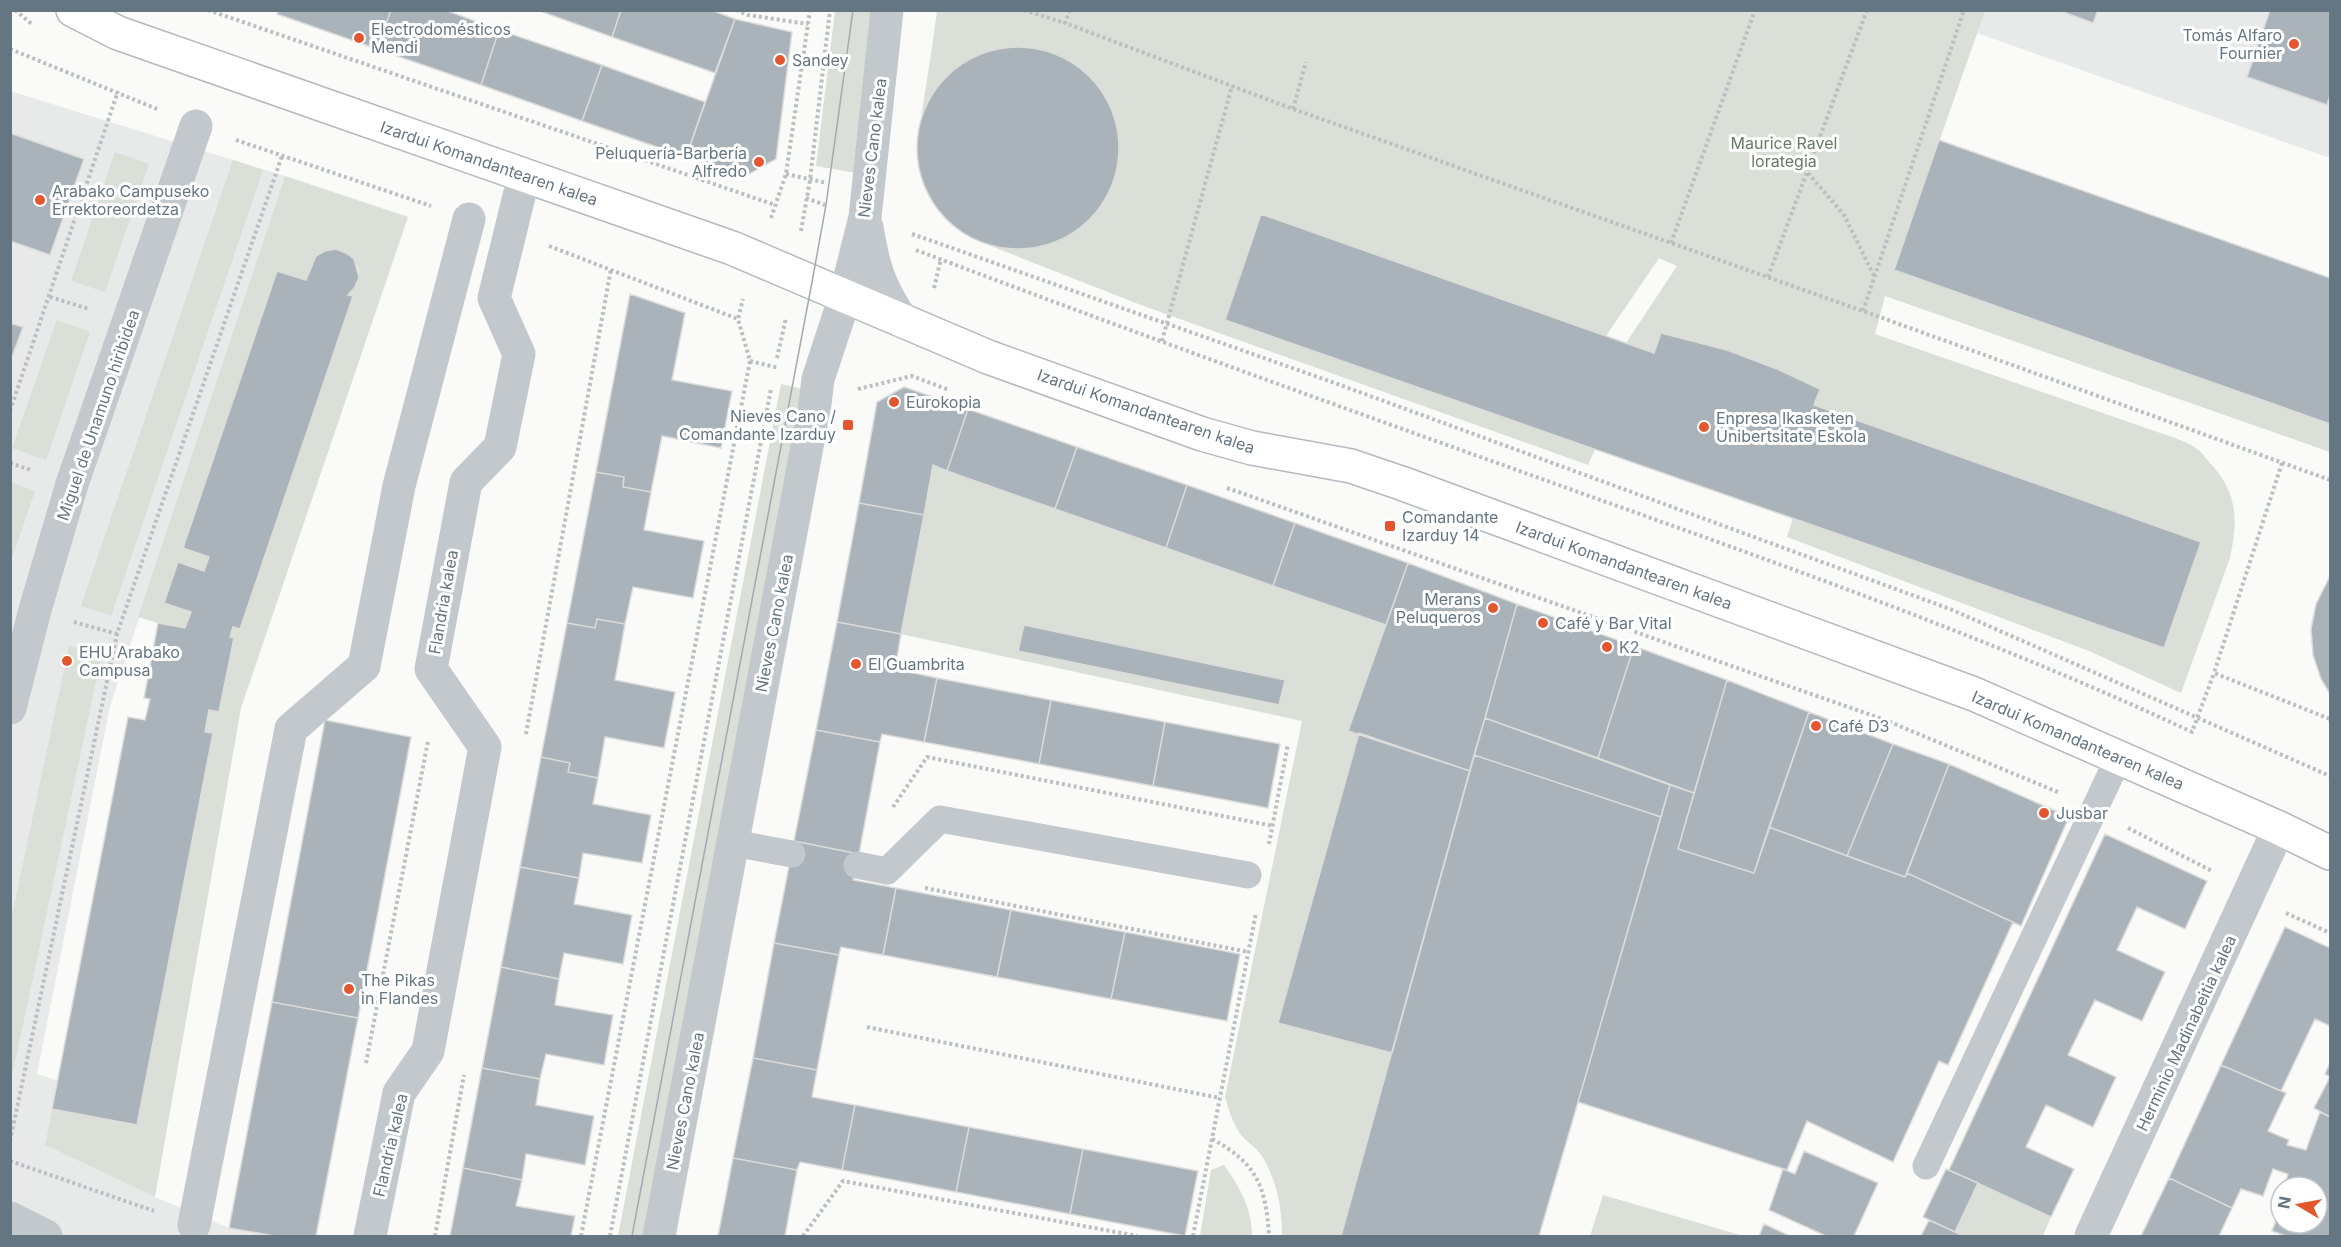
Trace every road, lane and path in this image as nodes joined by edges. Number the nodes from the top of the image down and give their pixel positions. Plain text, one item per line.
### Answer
1 (73, 10) edge
2 (208, 10) edge
3 (736, 10) edge
4 (810, 10) edge
5 (830, 10) edge
6 (887, 10) edge
7 (1024, 10) edge
8 (1070, 10) edge
9 (1755, 10) edge
10 (1867, 10) edge
11 (1963, 11) edge
12 (1065, 23) junction
13 (808, 24) junction
14 (10, 49) edge
15 (1306, 62) dead end
16 (1232, 86) junction
17 (1293, 109) junction
18 (196, 126) joint
19 (282, 156) junction
20 (1808, 172) junction
21 (524, 176) junction
22 (806, 198) junction
23 (775, 205) junction
24 (865, 217) junction
25 (469, 219) joint
26 (898, 230) junction
27 (509, 231) junction
28 (1671, 243) junction
29 (756, 258) junction
30 (796, 274) junction
31 (1874, 276) junction
32 (1768, 277) junction
33 (845, 297) junction
34 (1863, 311) junction
35 (738, 319) junction
36 (903, 322) junction
37 (1167, 324) junction
38 (1162, 341) junction
39 (775, 367) dead end
40 (773, 379) dead end
41 (861, 390) dead end
42 (957, 392) dead end
43 (10, 411) edge
44 (2282, 463) junction
45 (2331, 480) edge
46 (1227, 488) dead end
47 (2214, 673) junction
48 (10, 708) edge
49 (2196, 717) junction
50 (2331, 719) edge
51 (429, 734) dead end
52 (1288, 744) dead end
53 (2119, 757) junction
54 (2331, 776) edge
55 (2094, 810) junction
56 (890, 812) dead end
57 (1273, 826) junction
58 (2279, 828) junction
59 (733, 843) junction
60 (1268, 849) dead end
61 (792, 854) dead end
62 (2331, 854) edge
63 (857, 865) dead end
64 (1248, 875) dead end
65 (924, 888) dead end
66 (2250, 895) junction
67 (1257, 906) dead end
68 (2331, 933) edge
69 (1248, 952) junction
70 (867, 1027) dead end
71 (364, 1073) dead end
72 (1220, 1098) junction
73 (1212, 1139) junction
74 (10, 1141) edge
75 (10, 1161) edge
76 (1926, 1166) dead end
77 (10, 1218) edge
78 (194, 1225) joint
79 (46, 1236) edge
80 (370, 1236) edge
81 (581, 1236) edge
82 (610, 1236) edge
83 (659, 1236) edge
84 (803, 1236) edge
85 (1137, 1236) edge
86 (1193, 1236) edge
87 (1269, 1236) edge
88 (2091, 1236) edge

1 - 21 main road, Izardui Komandantearen kalea
2 - 23 path
3 - 13 path
4 - 13 path
5 - 22 path
6 - 24 street, Nieves Cano kalea
7 - 12 path
8 - 12 path
9 - 28 path
10 - 20 path
11 - 31 path
12 - 16 path
13 - 23 path
14 - 43 path
15 - 17 path
16 - 17 path
16 - 37 path
17 - 28 path
18 - 19 path
18 - 48 street, Miguel de Unamuno hiribidea
19 - 25 path
19 - 74 path
20 - 31 path
20 - 32 path
21 - 27 street, Flandria kalea
21 - 29 main road, Izardui Komandantearen kalea
22 - 24 path
22 - 30 path
23 - 29 path
24 - 26 path
24 - 33 street, Nieves Cano kalea
24 - 36 street
25 - 78 street
26 - 37 path
26 - 38 path
27 - 35 path
27 - 80 street, Flandria kalea
28 - 32 path
29 - 30 main road, Izardui Komandantearen kalea
29 - 35 path
30 - 33 main road, Izardui Komandantearen kalea
30 - 39 path
31 - 34 path
32 - 34 path
33 - 36 main road, Izardui Komandantearen kalea
33 - 59 street, Nieves Cano kalea
34 - 44 path
35 - 81 path
36 - 53 main road, Izardui Komandantearen kalea
37 - 38 path
37 - 49 path
38 - 49 path
40 - 82 path
41 - 42 path
44 - 45 path
44 - 47 path
46 - 55 path
47 - 49 path
47 - 50 path
49 - 54 path
51 - 71 path
52 - 57 path
53 - 55 lane
53 - 58 main road, Izardui Komandantearen kalea
55 - 66 path
55 - 76 lane
56 - 57 path
57 - 60 path
58 - 62 main road, Izardui Komandantearen kalea
58 - 66 street, Herminio Madinabeitia kalea
59 - 61 lane
59 - 83 street, Nieves Cano kalea
63 - 64 lane
65 - 69 path
66 - 68 path
66 - 88 street, Herminio Madinabeitia kalea
67 - 69 path
69 - 72 path
70 - 72 path
72 - 73 path
73 - 86 path
73 - 87 path
75 - 78 path
77 - 79 street
84 - 85 path

